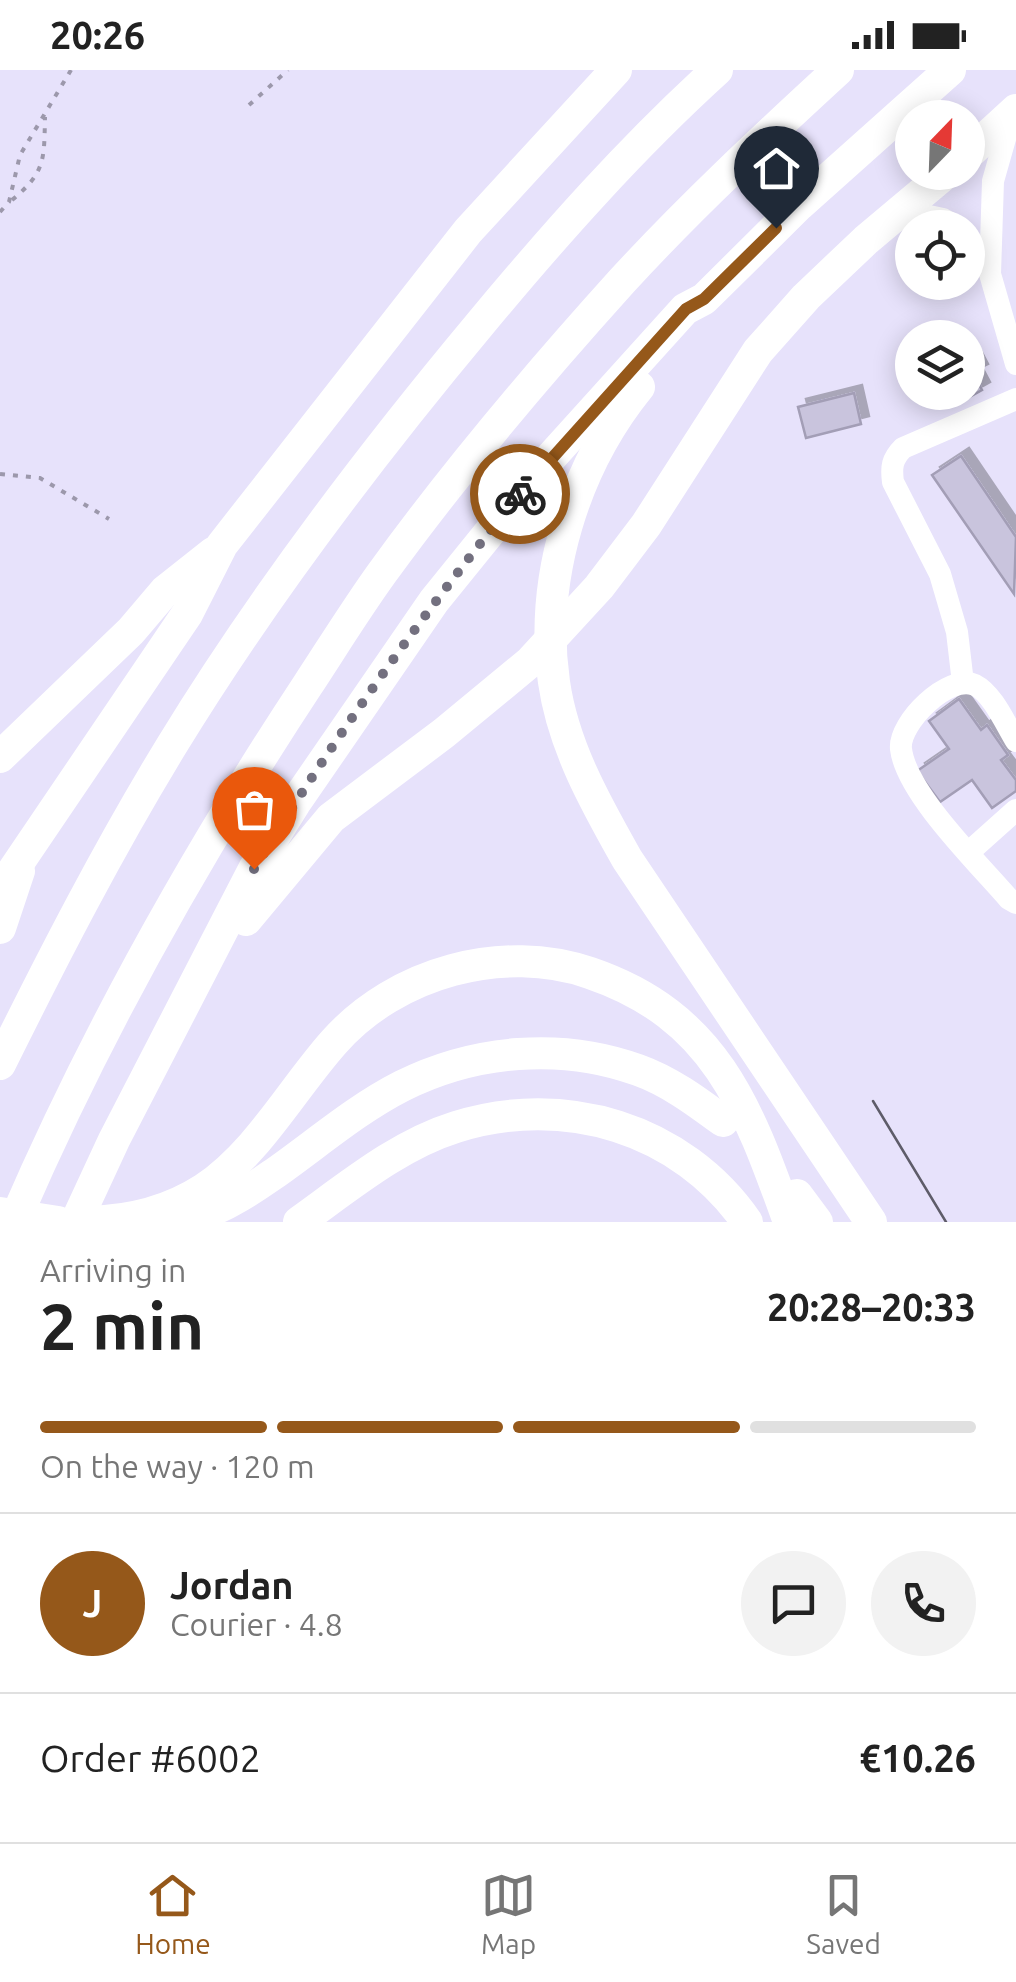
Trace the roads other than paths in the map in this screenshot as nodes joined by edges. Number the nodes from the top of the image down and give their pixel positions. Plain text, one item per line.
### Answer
1 (616, 70) edge
2 (717, 70) edge
3 (838, 70) edge
4 (950, 70) edge
5 (1014, 112) edge
6 (985, 138) edge
7 (927, 190) edge
8 (905, 210) edge
9 (895, 218) edge
10 (985, 242) edge
11 (991, 245) junction
12 (704, 299) junction
13 (1016, 364) edge
14 (1016, 399) edge
15 (222, 545) junction
16 (963, 683) junction
17 (29, 728) junction
18 (1016, 741) edge
19 (0, 744) edge
20 (0, 757) edge
21 (1016, 810) edge
22 (969, 852) junction
23 (22, 862) junction
24 (0, 890) edge
25 (1016, 903) edge
26 (0, 928) edge
27 (194, 987) junction
28 (0, 1064) edge
29 (722, 1121) dead end
30 (793, 1208) edge
31 (0, 1215) edge
32 (15, 1222) edge
33 (58, 1222) edge
34 (76, 1222) edge
35 (89, 1222) edge
36 (182, 1222) edge
37 (300, 1222) edge
38 (747, 1222) edge
39 (816, 1222) edge
40 (871, 1222) edge

1 - 15 highway
2 - 28 highway
3 - 32 highway
4 - 12 highway
5 - 6 highway
5 - 11 lane
7 - 8 highway
9 - 27 highway
10 - 11 lane
11 - 13 lane
12 - 27 highway
12 - 40 highway
14 - 16 lane
15 - 17 highway
15 - 23 highway
16 - 18 lane
16 - 22 lane
17 - 19 highway
17 - 20 highway
21 - 22 lane
22 - 25 lane
23 - 24 highway
23 - 26 highway
27 - 34 highway
29 - 36 highway
30 - 35 highway
30 - 39 highway
31 - 32 highway
31 - 33 highway
37 - 38 highway

